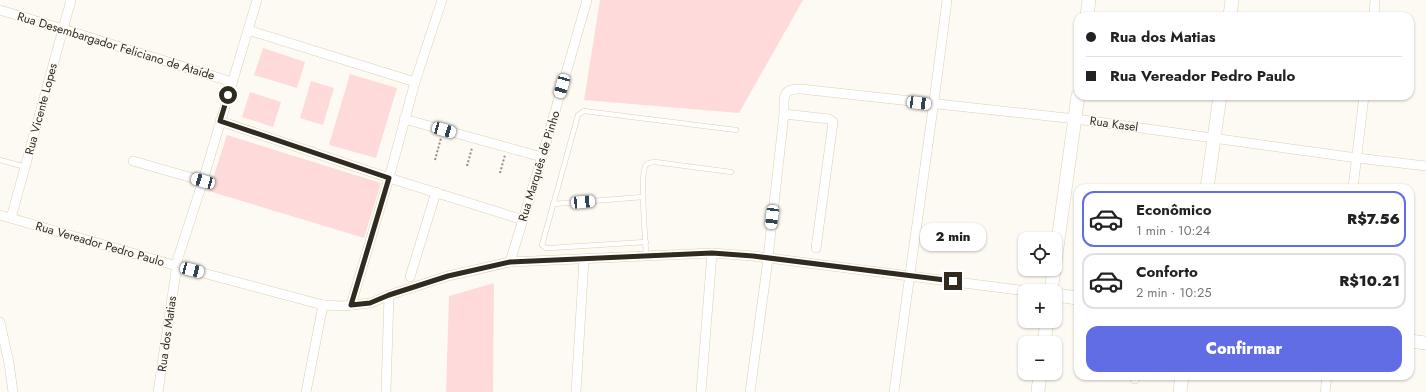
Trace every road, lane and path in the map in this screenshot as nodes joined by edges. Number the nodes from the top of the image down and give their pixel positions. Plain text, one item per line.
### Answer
1 (71, 0) edge
2 (257, 0) edge
3 (442, 0) edge
4 (587, 0) edge
5 (947, 0) edge
6 (1089, 0) edge
7 (1232, 0) edge
8 (1376, 0) edge
9 (0, 10) edge
10 (1088, 12) edge
11 (1230, 12) edge
12 (1374, 12) edge
13 (63, 29) junction
14 (248, 30) junction
15 (232, 82) junction
16 (415, 82) junction
17 (1078, 100) edge
18 (1219, 100) edge
19 (1364, 100) edge
20 (934, 104) junction
21 (784, 114) junction
22 (404, 119) junction
23 (1076, 119) junction
24 (220, 121) junction
25 (444, 130) junction
26 (736, 130) dead end
27 (474, 138) junction
28 (1214, 138) junction
29 (508, 148) junction
30 (542, 157) junction
31 (1357, 158) junction
32 (0, 160) edge
33 (436, 160) dead end
34 (133, 161) dead end
35 (467, 166) dead end
36 (1426, 166) edge
37 (25, 167) junction
38 (731, 172) dead end
39 (500, 173) dead end
40 (389, 178) junction
41 (203, 181) junction
42 (1208, 184) edge
43 (1354, 184) edge
44 (436, 192) junction
45 (643, 197) junction
46 (553, 204) junction
47 (0, 215) edge
48 (11, 218) junction
49 (517, 218) dead end
50 (1059, 232) edge
51 (646, 242) junction
52 (816, 248) dead end
53 (712, 253) junction
54 (646, 256) junction
55 (768, 258) junction
56 (584, 259) junction
57 (510, 262) junction
58 (177, 266) junction
59 (909, 276) junction
60 (410, 277) dead end
61 (1018, 290) edge
62 (389, 295) junction
63 (1062, 296) edge
64 (1074, 297) edge
65 (323, 305) junction
66 (351, 305) junction
67 (0, 322) edge
68 (1414, 342) edge
69 (1426, 343) edge
70 (1039, 380) edge
71 (1182, 380) edge
72 (1326, 380) edge
73 (13, 392) edge
74 (158, 392) edge
75 (306, 392) edge
76 (386, 392) edge
77 (576, 392) edge
78 (701, 392) edge
79 (750, 392) edge
80 (894, 392) edge
81 (1038, 392) edge
82 (1180, 392) edge
83 (1324, 392) edge

1 - 13 street, Rua Vicente Lopes
2 - 14 street, Rua dos Matias
3 - 16 street
4 - 30 street, Rua Marquês de Pinho
5 - 20 street
6 - 10 street
7 - 11 street
8 - 12 street
9 - 13 street, Rua Desembargador Feliciano de Ataíde
13 - 15 street, Rua Desembargador Feliciano de Ataíde
13 - 37 street, Rua Vicente Lopes
14 - 15 street, Rua dos Matias
14 - 16 street
15 - 24 street, Rua dos Matias
16 - 22 street
17 - 23 street
18 - 28 street
19 - 31 street
20 - 21 street, Rua Kasel
20 - 23 street, Rua Kasel
20 - 59 street
21 - 52 street
21 - 55 street
22 - 25 street
22 - 40 street
23 - 28 street, Rua Kasel
23 - 50 street
24 - 40 street
24 - 41 street, Rua dos Matias
25 - 27 street
25 - 33 path
26 - 46 lane
27 - 29 street
27 - 35 path
28 - 31 street, Rua Kasel
28 - 42 street
29 - 30 street
29 - 39 path
30 - 57 street, Rua Marquês de Pinho
31 - 36 street, Rua Kasel
31 - 43 street
32 - 37 lane
34 - 41 street
37 - 48 street, Rua Vicente Lopes
38 - 45 lane
40 - 44 street
40 - 66 street
41 - 58 street, Rua dos Matias
44 - 49 street
44 - 60 street
45 - 46 lane
45 - 51 lane
46 - 51 lane
47 - 48 street, Rua Vereador Pedro Paulo
48 - 58 street, Rua Vereador Pedro Paulo
51 - 54 lane
53 - 54 street, Rua Vereador Pedro Paulo
53 - 55 street, Rua Vereador Pedro Paulo
53 - 78 street
54 - 56 street, Rua Vereador Pedro Paulo
55 - 59 street, Rua Vereador Pedro Paulo
55 - 79 street
56 - 57 street, Rua Vereador Pedro Paulo
56 - 77 street
57 - 62 street, Rua Vereador Pedro Paulo
58 - 65 street, Rua Vereador Pedro Paulo
58 - 74 street, Rua dos Matias
59 - 61 street, Rua Vereador Pedro Paulo
59 - 80 street
62 - 66 street, Rua Vereador Pedro Paulo
62 - 76 street
63 - 64 street
65 - 66 street, Rua Vereador Pedro Paulo
65 - 75 street
67 - 73 street
68 - 69 street
70 - 81 street
71 - 82 street
72 - 83 street

